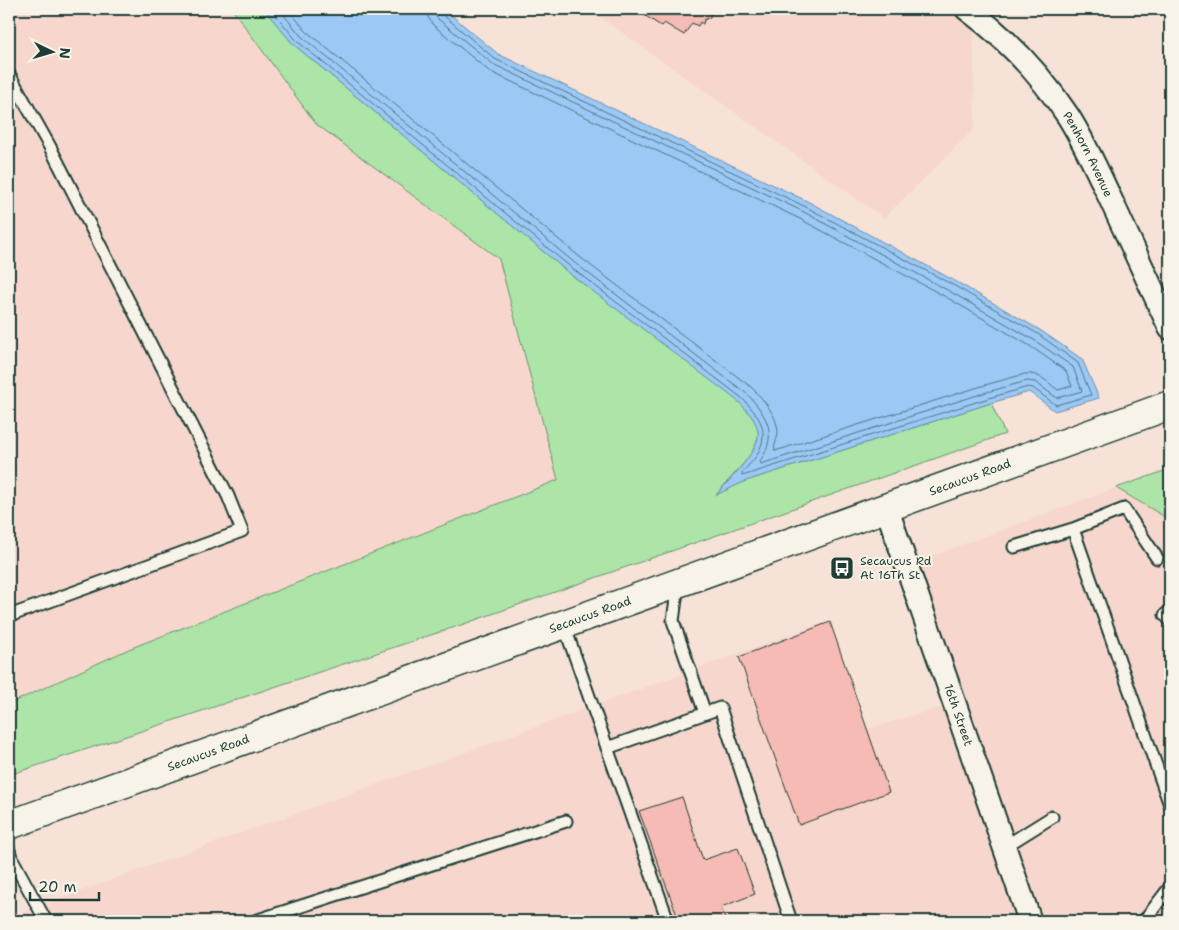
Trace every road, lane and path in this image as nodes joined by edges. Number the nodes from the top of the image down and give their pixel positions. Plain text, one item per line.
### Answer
1 (967, 9) edge
2 (9, 74) edge
3 (1170, 328) edge
4 (1170, 406) edge
5 (887, 508) junction
6 (1073, 529) junction
7 (1014, 547) dead end
8 (1157, 558) dead end
9 (678, 584) junction
10 (1170, 612) edge
11 (9, 616) edge
12 (1170, 620) edge
13 (564, 625) junction
14 (705, 713) junction
15 (607, 748) junction
16 (1170, 805) edge
17 (1052, 817) dead end
18 (566, 821) dead end
19 (9, 825) edge
20 (1004, 846) junction
21 (9, 850) edge
22 (1170, 887) edge
23 (46, 921) edge
24 (255, 921) edge
25 (668, 921) edge
26 (791, 921) edge
27 (1030, 921) edge
28 (1144, 921) edge

1 - 3 street, Penhorn Avenue
2 - 11 lane
4 - 5 main road, Secaucus Road
5 - 9 main road, Secaucus Road
5 - 20 street, 16th Street
6 - 7 lane
6 - 8 lane
6 - 16 lane
9 - 13 main road, Secaucus Road
9 - 14 lane
10 - 12 lane
13 - 15 lane
13 - 19 main road, Secaucus Road
14 - 15 lane
14 - 26 lane
15 - 25 lane
17 - 20 lane
18 - 24 lane
20 - 27 street, 16th Street
21 - 23 lane
22 - 28 lane

